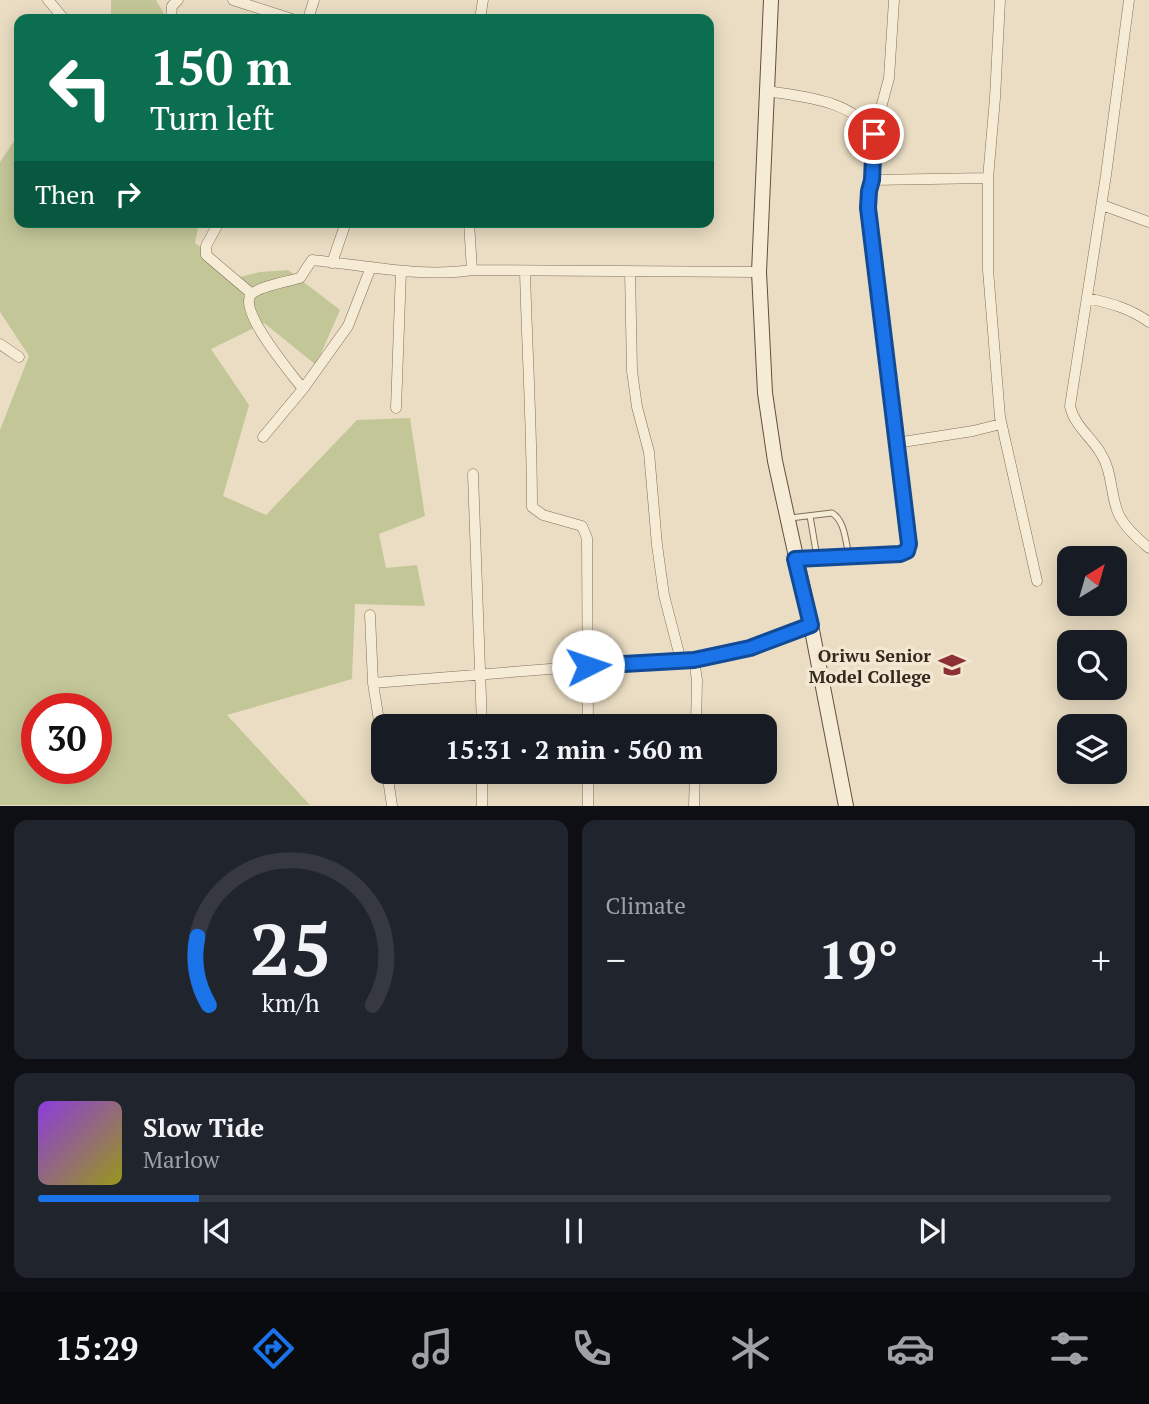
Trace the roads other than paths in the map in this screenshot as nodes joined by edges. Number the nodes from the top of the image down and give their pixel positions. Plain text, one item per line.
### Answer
1 (48, 0) edge
2 (233, 0) edge
3 (771, 0) edge
4 (894, 0) edge
5 (1000, 0) edge
6 (1129, 0) edge
7 (60, 14) edge
8 (276, 14) edge
9 (767, 91) junction
10 (874, 134) junction
11 (988, 178) junction
12 (872, 180) junction
13 (1102, 205) junction
14 (1149, 222) edge
15 (216, 228) edge
16 (344, 228) edge
17 (469, 228) edge
18 (332, 263) junction
19 (371, 267) junction
20 (472, 270) junction
21 (401, 271) junction
22 (525, 271) junction
23 (630, 271) junction
24 (760, 272) junction
25 (251, 294) junction
26 (1087, 298) junction
27 (1149, 322) edge
28 (0, 344) edge
29 (19, 358) dead end
30 (303, 389) junction
31 (396, 408) dead end
32 (1001, 424) junction
33 (263, 437) dead end
34 (896, 443) junction
35 (473, 474) dead end
36 (810, 516) junction
37 (787, 518) junction
38 (1149, 548) edge
39 (849, 555) junction
40 (817, 557) junction
41 (795, 559) junction
42 (1037, 581) dead end
43 (370, 615) dead end
44 (811, 625) junction
45 (694, 660) junction
46 (681, 661) junction
47 (588, 666) junction
48 (481, 676) junction
49 (373, 683) junction
50 (378, 714) edge
51 (482, 714) edge
52 (588, 714) edge
53 (696, 714) edge
54 (389, 784) edge
55 (482, 784) edge
56 (588, 784) edge
57 (695, 784) edge
58 (392, 806) edge
59 (482, 806) edge
60 (587, 806) edge
61 (694, 806) edge
62 (846, 806) edge

1 - 7 street
2 - 8 street
3 - 9 main road
4 - 10 street
5 - 11 street
6 - 13 street
9 - 10 street
9 - 24 main road
10 - 12 street
11 - 12 street
11 - 32 street
12 - 34 street
13 - 14 street
13 - 26 street
15 - 25 street
16 - 18 street
17 - 20 street
18 - 19 street
18 - 25 street
19 - 21 street
19 - 30 street
20 - 21 street
20 - 22 street
21 - 31 street
22 - 23 street
22 - 47 street
23 - 24 street
23 - 46 street
24 - 37 main road
25 - 30 street
26 - 27 street
26 - 38 street
28 - 29 street
30 - 33 street
32 - 34 street
32 - 42 street
34 - 39 street
35 - 48 street
36 - 37 lane
36 - 39 lane
36 - 40 lane
37 - 41 main road
39 - 40 street
40 - 41 street
41 - 44 main road
43 - 49 street
44 - 45 street
44 - 62 main road
45 - 46 street
45 - 53 street
46 - 47 street
47 - 48 street
47 - 52 street
48 - 49 street
48 - 51 street
49 - 50 street
54 - 58 street
55 - 59 street
56 - 60 street
57 - 61 street

